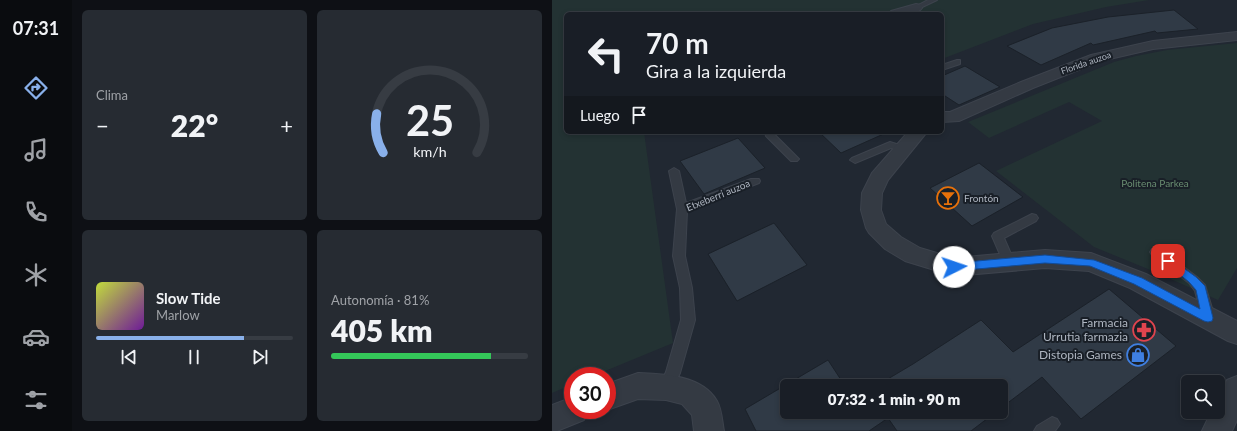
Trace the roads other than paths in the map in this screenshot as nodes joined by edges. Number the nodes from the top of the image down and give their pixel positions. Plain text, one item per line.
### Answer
1 (934, 0) edge
2 (916, 8) joint
3 (903, 12) edge
4 (1237, 36) edge
5 (957, 62) dead end
6 (944, 67) edge
7 (944, 117) edge
8 (769, 134) edge
9 (916, 134) edge
10 (903, 149) junction
11 (794, 159) dead end
12 (855, 160) dead end
13 (674, 171) dead end
14 (755, 180) dead end
15 (682, 209) junction
16 (1032, 218) dead end
17 (1156, 252) dead end
18 (1009, 263) junction
19 (1208, 318) junction
20 (1237, 333) edge
21 (666, 388) junction
22 (1237, 389) edge
23 (616, 394) edge
24 (564, 414) edge
25 (552, 419) edge
26 (708, 420) edge
27 (725, 431) edge
28 (1217, 431) edge

1 - 2 lane
2 - 3 street
4 - 7 street, Florida auzoa
5 - 6 lane
8 - 11 lane
9 - 10 street
10 - 12 lane
10 - 18 street
13 - 15 lane, Etxeberri auzoa
14 - 15 lane, Etxeberri auzoa
15 - 21 lane, Etxeberri auzoa
16 - 18 lane
17 - 19 lane
18 - 19 street
19 - 20 street
21 - 23 street
21 - 26 street
22 - 28 street
24 - 25 street
26 - 27 lane

